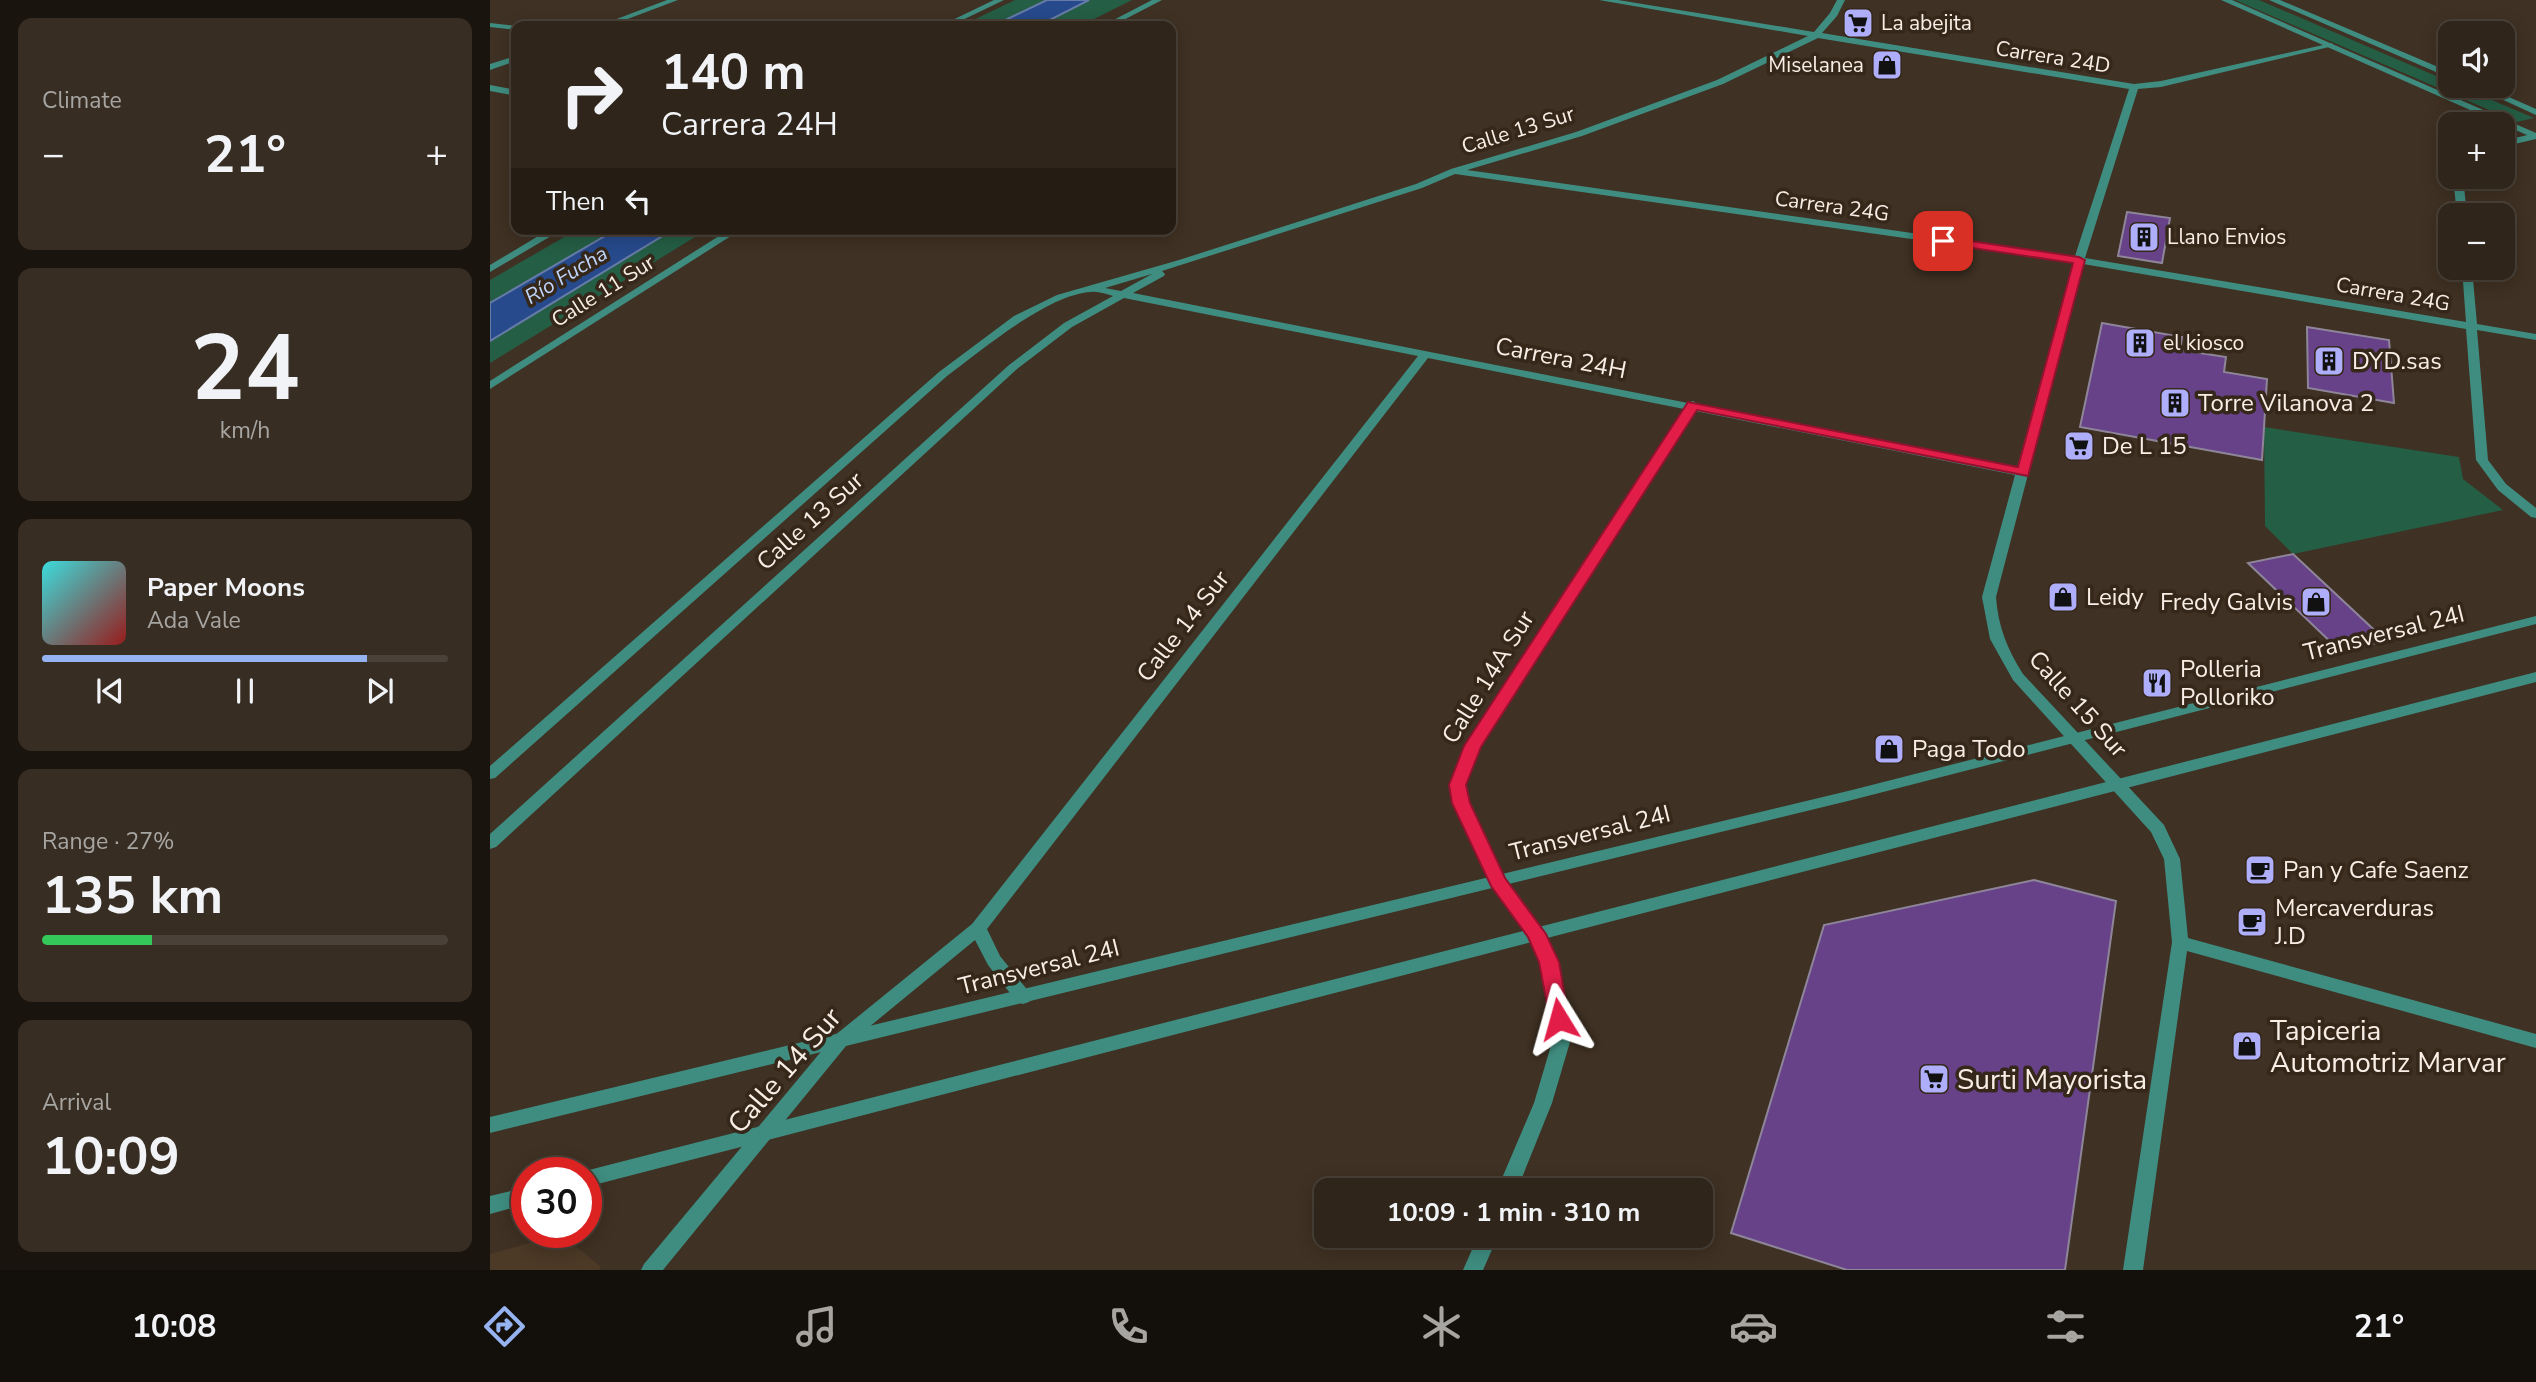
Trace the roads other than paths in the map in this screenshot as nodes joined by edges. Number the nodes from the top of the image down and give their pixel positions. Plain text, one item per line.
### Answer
1 (674, 0) edge
2 (1000, 0) edge
3 (1158, 0) edge
4 (1603, 0) edge
5 (1841, 0) edge
6 (2225, 0) edge
7 (2273, 0) edge
8 (616, 21) edge
9 (955, 21) edge
10 (1116, 21) edge
11 (490, 24) edge
12 (511, 27) edge
13 (1815, 36) junction
14 (2329, 45) junction
15 (511, 60) edge
16 (490, 67) edge
17 (2438, 70) edge
18 (2134, 87) junction
19 (490, 88) edge
20 (511, 92) edge
21 (2504, 98) edge
22 (2536, 112) edge
23 (2536, 136) edge
24 (2515, 141) edge
25 (1454, 171) junction
26 (548, 235) edge
27 (728, 235) edge
28 (2079, 260) junction
29 (1183, 262) junction
30 (490, 268) edge
31 (2468, 280) edge
32 (1091, 288) junction
33 (1123, 295) junction
34 (2473, 327) junction
35 (2536, 337) edge
36 (1426, 353) junction
37 (490, 386) edge
38 (1693, 405) junction
39 (2023, 473) junction
40 (2536, 514) edge
41 (2536, 620) edge
42 (2536, 677) edge
43 (2074, 737) junction
44 (490, 774) edge
45 (2118, 785) junction
46 (490, 844) edge
47 (1497, 881) junction
48 (978, 928) junction
49 (1537, 934) junction
50 (2180, 942) junction
51 (1023, 997) junction
52 (839, 1041) junction
53 (2536, 1041) edge
54 (490, 1125) edge
55 (762, 1135) junction
56 (602, 1176) edge
57 (1512, 1178) edge
58 (511, 1199) edge
59 (490, 1205) edge
60 (1483, 1248) edge
61 (651, 1270) edge
62 (1473, 1270) edge
63 (2133, 1270) edge

1 - 8 street
2 - 9 street
3 - 10 street
4 - 13 street, Carrera 24D
5 - 13 street, Calle 13 Sur
6 - 14 street
7 - 17 street
11 - 12 street
13 - 18 street, Carrera 24D
13 - 25 street, Calle 13 Sur
14 - 18 street, Carrera 24D
14 - 23 street
15 - 16 street
18 - 28 street, Calle 15 Sur
19 - 20 street
21 - 22 street
23 - 24 street
25 - 28 street, Carrera 24G
25 - 29 street, Calle 13 Sur
26 - 30 street
27 - 37 street, Calle 11 Sur
28 - 34 street, Carrera 24G
28 - 39 street, Calle 15 Sur
29 - 32 street, Calle 13 Sur
29 - 33 street, Calle 13 Sur
31 - 34 street
32 - 33 street, Carrera 24H
32 - 44 street, Calle 13 Sur
33 - 36 street, Carrera 24H
33 - 46 street, Calle 13 Sur
34 - 35 street, Carrera 24G
34 - 40 street
36 - 38 street, Carrera 24H
36 - 48 street, Calle 14 Sur
38 - 39 street, Carrera 24H
38 - 47 street, Calle 14A Sur
39 - 43 street, Calle 15 Sur
41 - 43 street, Transversal 24I
42 - 45 street
43 - 45 street, Calle 15 Sur
43 - 47 street, Transversal 24I
45 - 49 street
45 - 50 street, Calle 15 Sur
47 - 49 street, Calle 14A Sur
47 - 51 street, Transversal 24I
48 - 51 street
48 - 52 street, Calle 14 Sur
49 - 55 street
49 - 57 street, Calle 14A Sur
50 - 53 street
50 - 63 street, Calle 15 Sur
51 - 52 street, Transversal 24I
52 - 54 street, Transversal 24I
52 - 55 street, Calle 14 Sur
55 - 56 street
55 - 61 street, Calle 14 Sur
58 - 59 street
60 - 62 street

